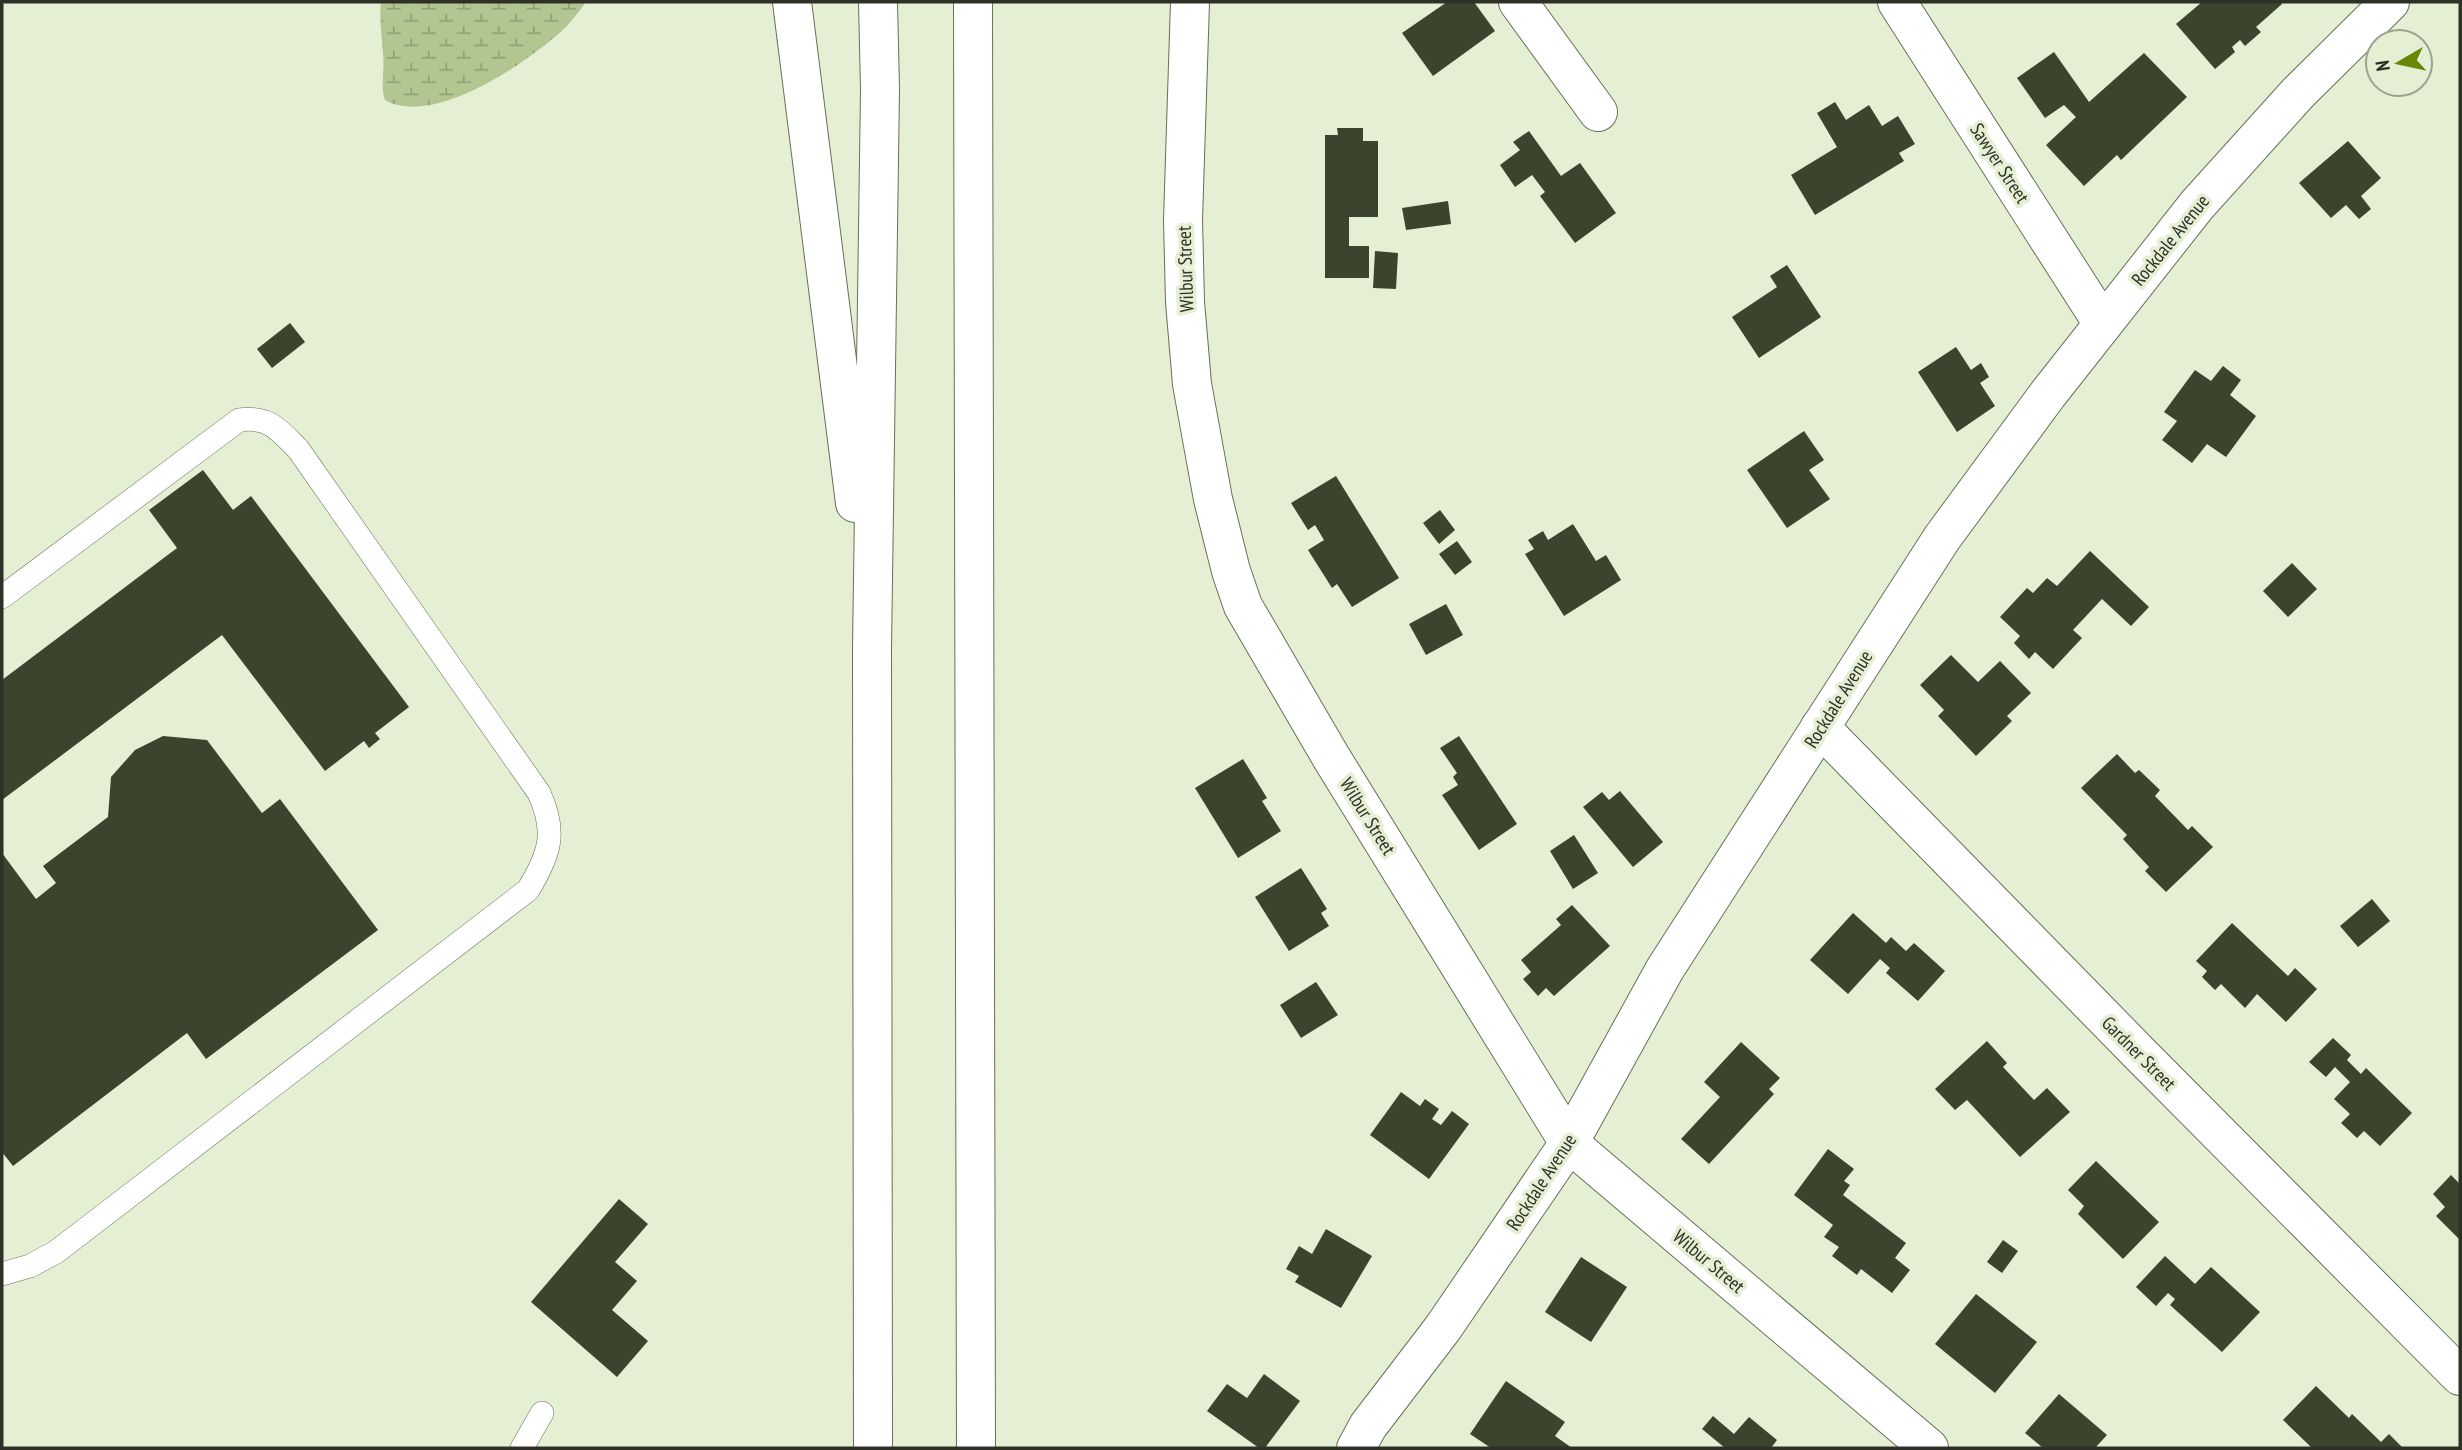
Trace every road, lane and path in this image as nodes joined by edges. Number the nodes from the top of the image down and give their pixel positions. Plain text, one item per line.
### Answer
1 (793, 2) edge
2 (878, 2) edge
3 (973, 2) edge
4 (984, 2) edge
5 (1189, 2) edge
6 (1518, 2) edge
7 (1897, 2) edge
8 (2390, 2) edge
9 (973, 49) junction
10 (1598, 112) dead end
11 (2103, 324) junction
12 (2, 597) edge
13 (872, 649) junction
14 (1820, 727) junction
15 (1569, 1143) junction
16 (2, 1274) edge
17 (2460, 1376) edge
18 (542, 1413) dead end
19 (522, 1448) edge
20 (873, 1448) edge
21 (976, 1448) edge
22 (1356, 1448) edge
23 (1929, 1448) edge

1 - 13 main road
2 - 13 main road
3 - 9 main road
4 - 9 main road
5 - 15 main road, Wilbur Street
6 - 10 main road
7 - 11 main road, Sawyer Street
8 - 11 main road, Rockdale Avenue
9 - 21 main road
11 - 14 main road, Rockdale Avenue
12 - 16 lane
13 - 20 main road
14 - 15 main road, Rockdale Avenue
14 - 17 main road, Gardner Street
15 - 22 main road, Rockdale Avenue
15 - 23 main road, Wilbur Street
18 - 19 lane

